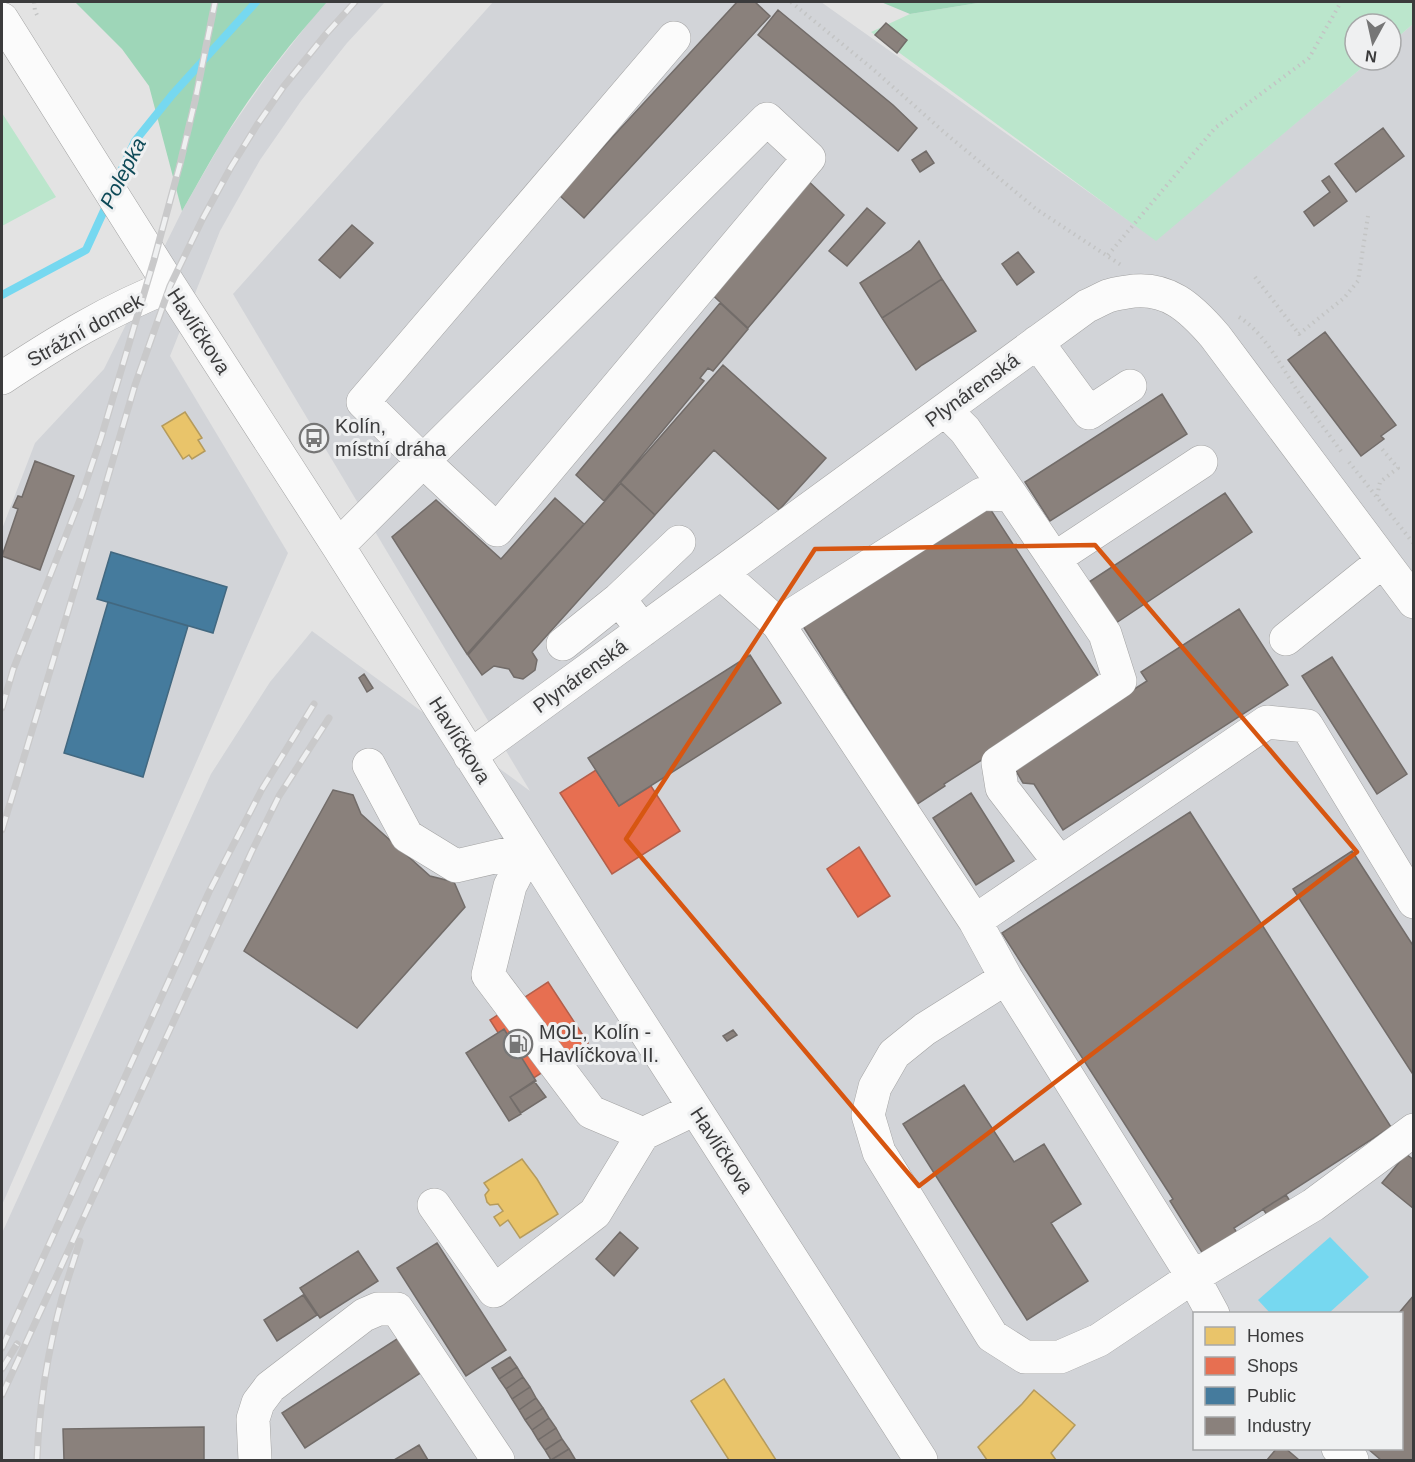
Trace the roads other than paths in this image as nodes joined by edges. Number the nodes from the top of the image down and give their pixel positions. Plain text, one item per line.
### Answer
1 (2, 19) edge
2 (674, 38) dead end
3 (170, 286) junction
4 (1037, 342) junction
5 (2, 378) edge
6 (1130, 386) dead end
7 (961, 427) junction
8 (423, 461) junction
9 (1201, 462) dead end
10 (1011, 495) junction
11 (679, 542) dead end
12 (338, 546) junction
13 (1054, 559) junction
14 (1383, 561) junction
15 (736, 587) junction
16 (619, 599) junction
17 (1413, 602) edge
18 (777, 624) junction
19 (643, 630) junction
20 (1286, 639) dead end
21 (563, 644) dead end
22 (470, 756) junction
23 (369, 765) dead end
24 (529, 849) junction
25 (1060, 863) junction
26 (1413, 902) edge
27 (975, 921) junction
28 (1006, 978) junction
29 (695, 1109) junction
30 (1413, 1130) edge
31 (643, 1134) junction
32 (434, 1205) dead end
33 (1193, 1277) junction
34 (1212, 1312) edge
35 (1339, 1450) edge
36 (255, 1461) edge
37 (498, 1461) edge
38 (921, 1461) edge
39 (1352, 1461) edge

1 - 3 street, Havlíčkova
2 - 8 street
3 - 5 street, Strážní domek
3 - 12 street, Havlíčkova
4 - 6 street
4 - 7 street, Plynárenská
4 - 14 street, Plynárenská
7 - 10 street
7 - 15 street, Plynárenská
8 - 8 street
8 - 12 street
9 - 13 street
10 - 13 street
10 - 18 street
11 - 16 street
12 - 22 street, Havlíčkova
13 - 25 street
14 - 17 street, Plynárenská
14 - 20 street
15 - 18 street
15 - 19 street, Plynárenská
16 - 19 street
16 - 21 street
18 - 27 street
19 - 22 street, Plynárenská
22 - 24 street, Havlíčkova
23 - 24 street
24 - 29 street, Havlíčkova
24 - 31 street
25 - 26 street
25 - 27 street
27 - 28 street
28 - 33 street
28 - 33 street
29 - 31 street
29 - 38 street, Havlíčkova
30 - 33 street
31 - 32 street
33 - 34 street
35 - 39 street
36 - 37 street

